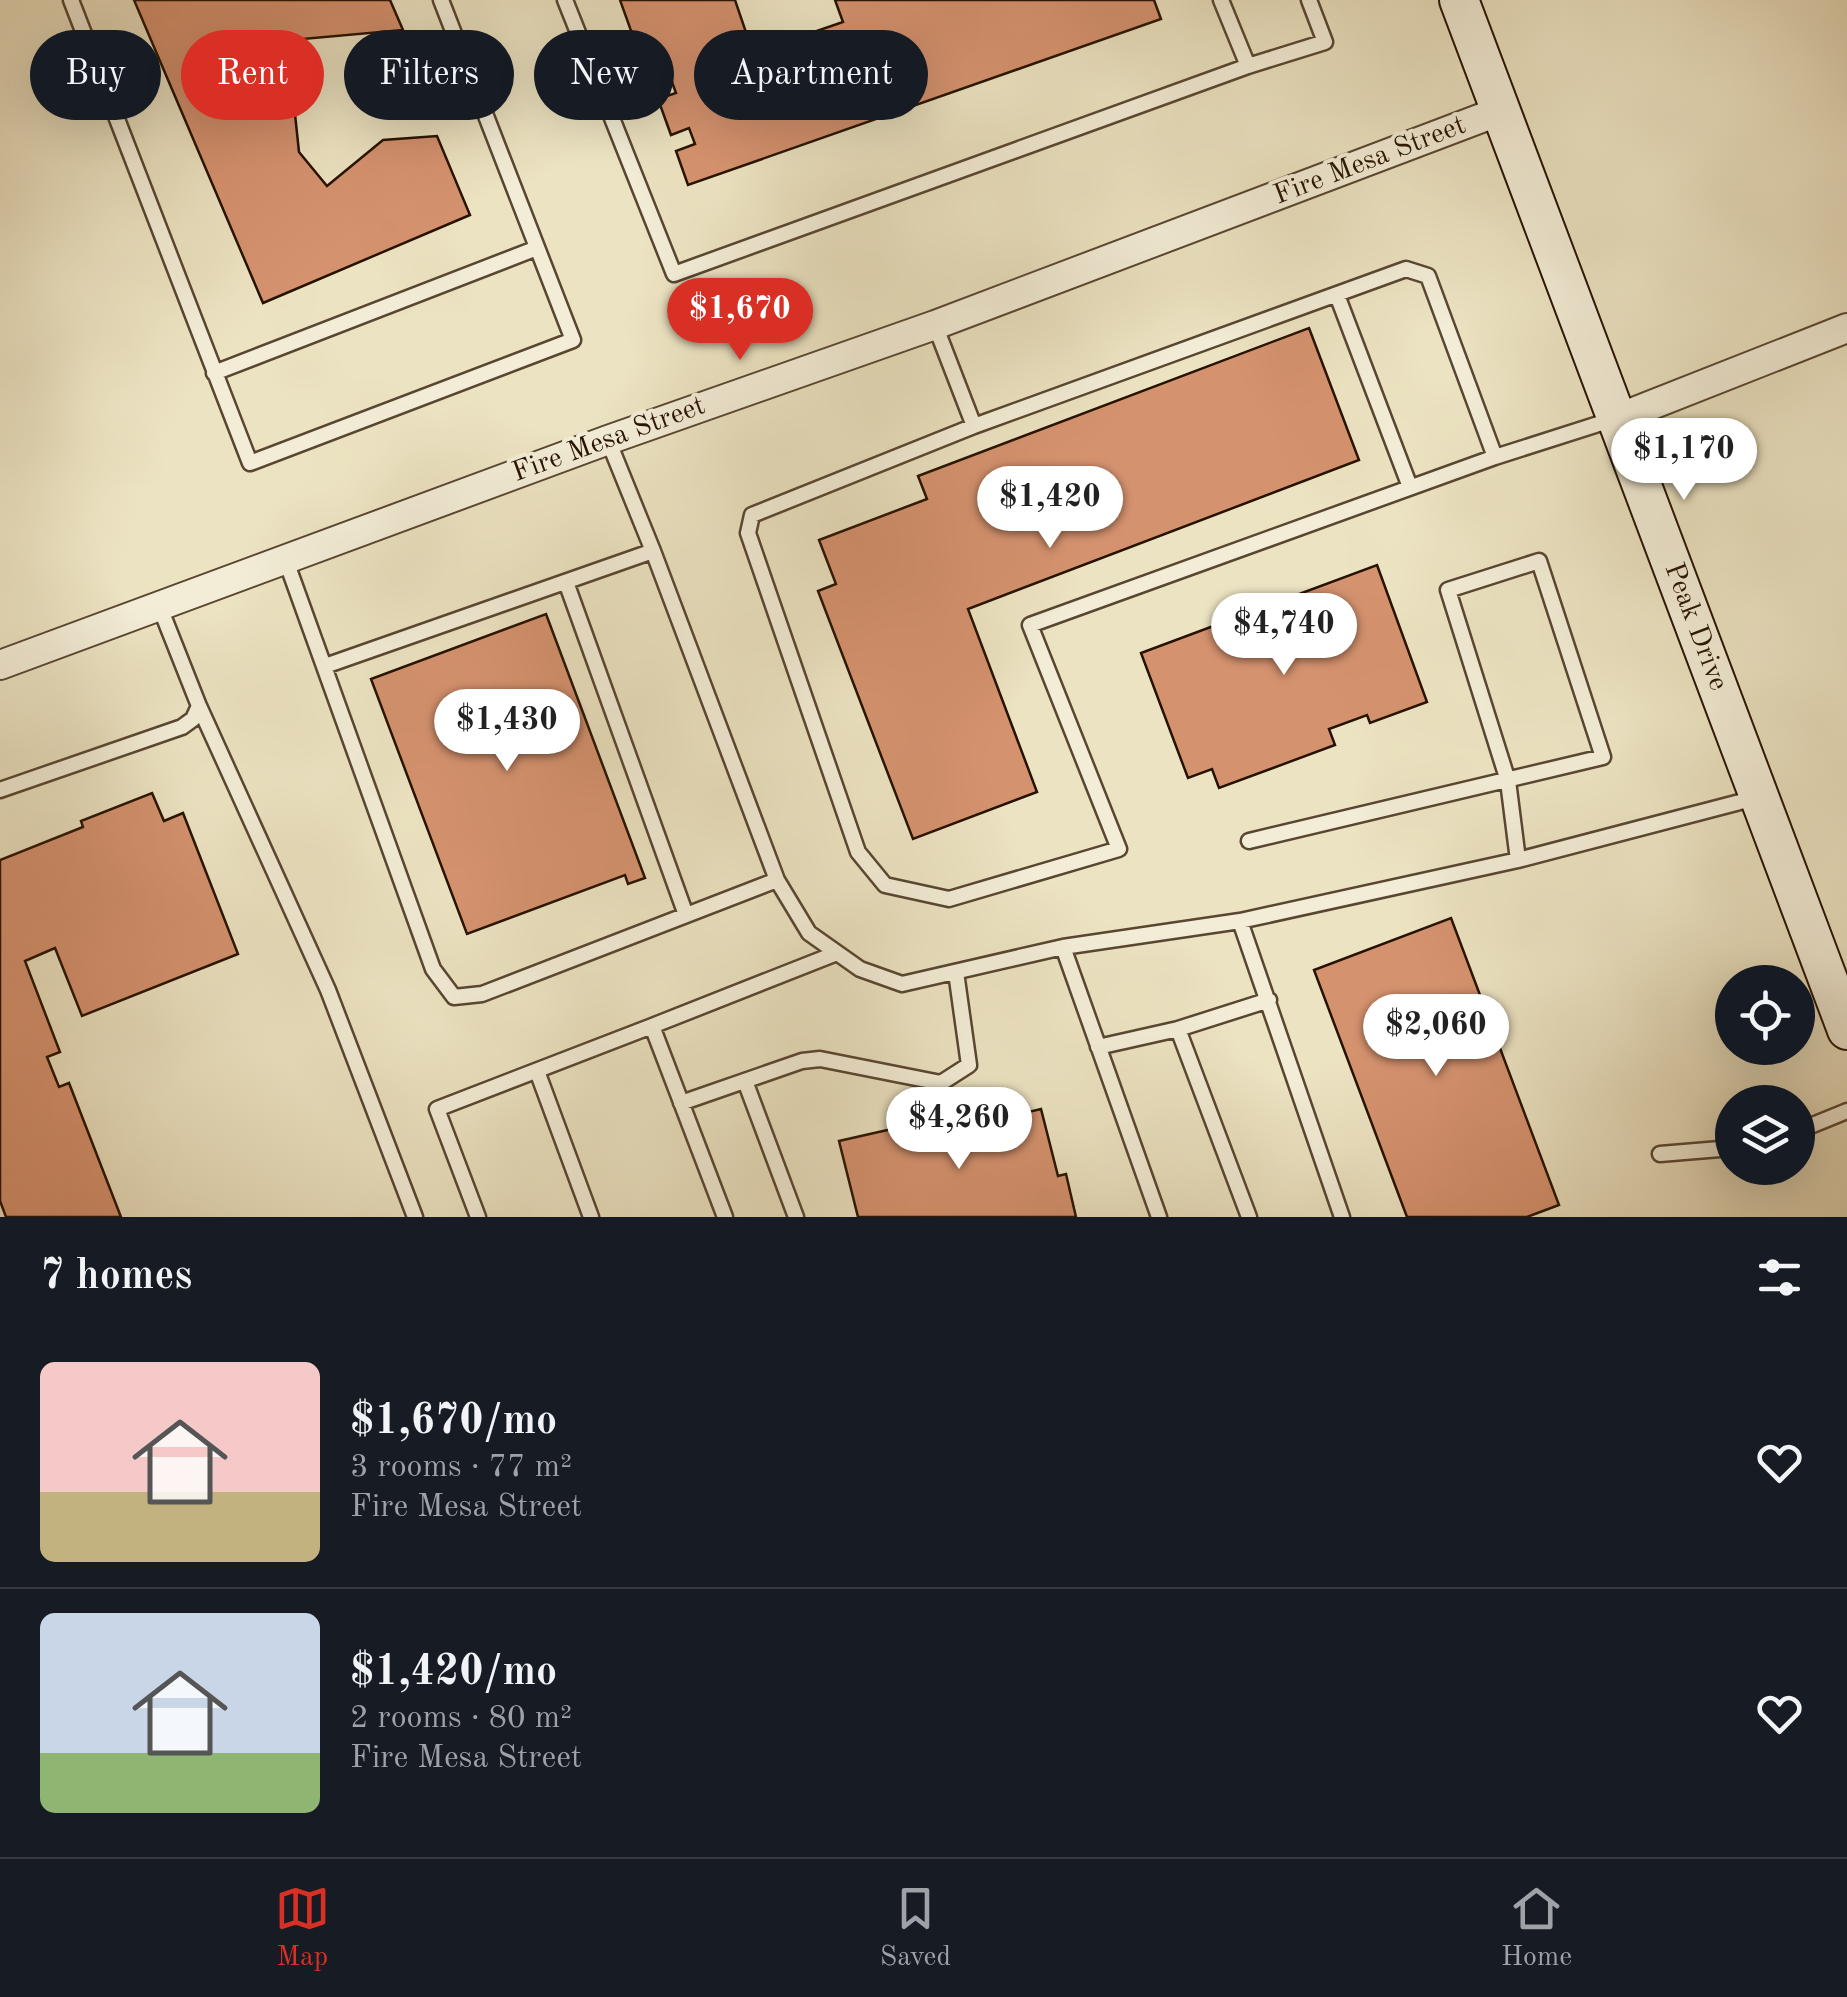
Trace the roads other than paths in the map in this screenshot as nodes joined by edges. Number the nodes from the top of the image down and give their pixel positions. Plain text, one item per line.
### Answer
1 (71, 0) edge
2 (440, 0) edge
3 (565, 0) edge
4 (1221, 0) edge
5 (1309, 0) edge
6 (1459, 0) edge
7 (1248, 66) junction
8 (1500, 112) junction
9 (537, 248) junction
10 (1337, 294) junction
11 (936, 324) junction
12 (1847, 328) edge
13 (214, 373) junction
14 (1616, 418) junction
15 (974, 426) junction
16 (608, 440) junction
17 (1495, 457) junction
18 (1410, 488) junction
19 (654, 551) junction
20 (286, 558) junction
21 (566, 582) junction
22 (159, 604) junction
23 (0, 665) edge
24 (325, 666) junction
25 (199, 706) junction
26 (1508, 781) junction
27 (0, 790) edge
28 (1760, 797) junction
29 (1249, 841) dead end
30 (1518, 860) junction
31 (777, 880) junction
32 (686, 915) junction
33 (1240, 920) junction
34 (1063, 947) junction
35 (837, 952) junction
36 (956, 972) junction
37 (1269, 1000) junction
38 (652, 1026) junction
39 (1178, 1029) junction
40 (1847, 1030) edge
41 (1098, 1046) junction
42 (537, 1071) junction
43 (745, 1081) junction
44 (681, 1103) junction
45 (1847, 1111) edge
46 (1815, 1124) edge
47 (1715, 1149) edge
48 (1660, 1154) dead end
49 (415, 1217) edge
50 (478, 1217) edge
51 (591, 1217) edge
52 (725, 1217) edge
53 (796, 1217) edge
54 (1159, 1217) edge
55 (1248, 1217) edge
56 (1342, 1217) edge

1 - 13 lane
2 - 9 lane
3 - 7 lane
4 - 7 lane
5 - 7 lane
6 - 8 street, Peak Drive
8 - 11 street, Fire Mesa Street
8 - 14 street, Peak Drive
9 - 13 lane
9 - 13 lane
10 - 15 lane
10 - 17 lane
10 - 18 lane
11 - 15 lane
11 - 16 street, Fire Mesa Street
12 - 14 street
14 - 17 lane
14 - 28 street, Peak Drive
15 - 18 lane
16 - 19 lane
16 - 20 street, Fire Mesa Street
17 - 18 lane
19 - 21 lane
19 - 31 lane
20 - 22 street, Fire Mesa Street
20 - 24 lane
21 - 24 lane
21 - 32 lane
22 - 23 street, Fire Mesa Street
22 - 25 lane
24 - 32 lane
25 - 27 lane
25 - 49 lane
26 - 26 lane
26 - 29 lane
26 - 30 lane
28 - 30 lane
28 - 40 street, Peak Drive
30 - 33 lane
31 - 32 lane
31 - 35 lane
33 - 34 lane
33 - 37 lane
34 - 36 lane
34 - 41 lane
35 - 36 lane
35 - 38 lane
36 - 43 lane
37 - 39 lane
37 - 56 lane
38 - 42 lane
38 - 44 lane
39 - 41 lane
39 - 55 lane
41 - 54 lane
42 - 50 lane
42 - 51 lane
43 - 44 lane
43 - 53 lane
44 - 52 lane
45 - 46 lane
47 - 48 lane

